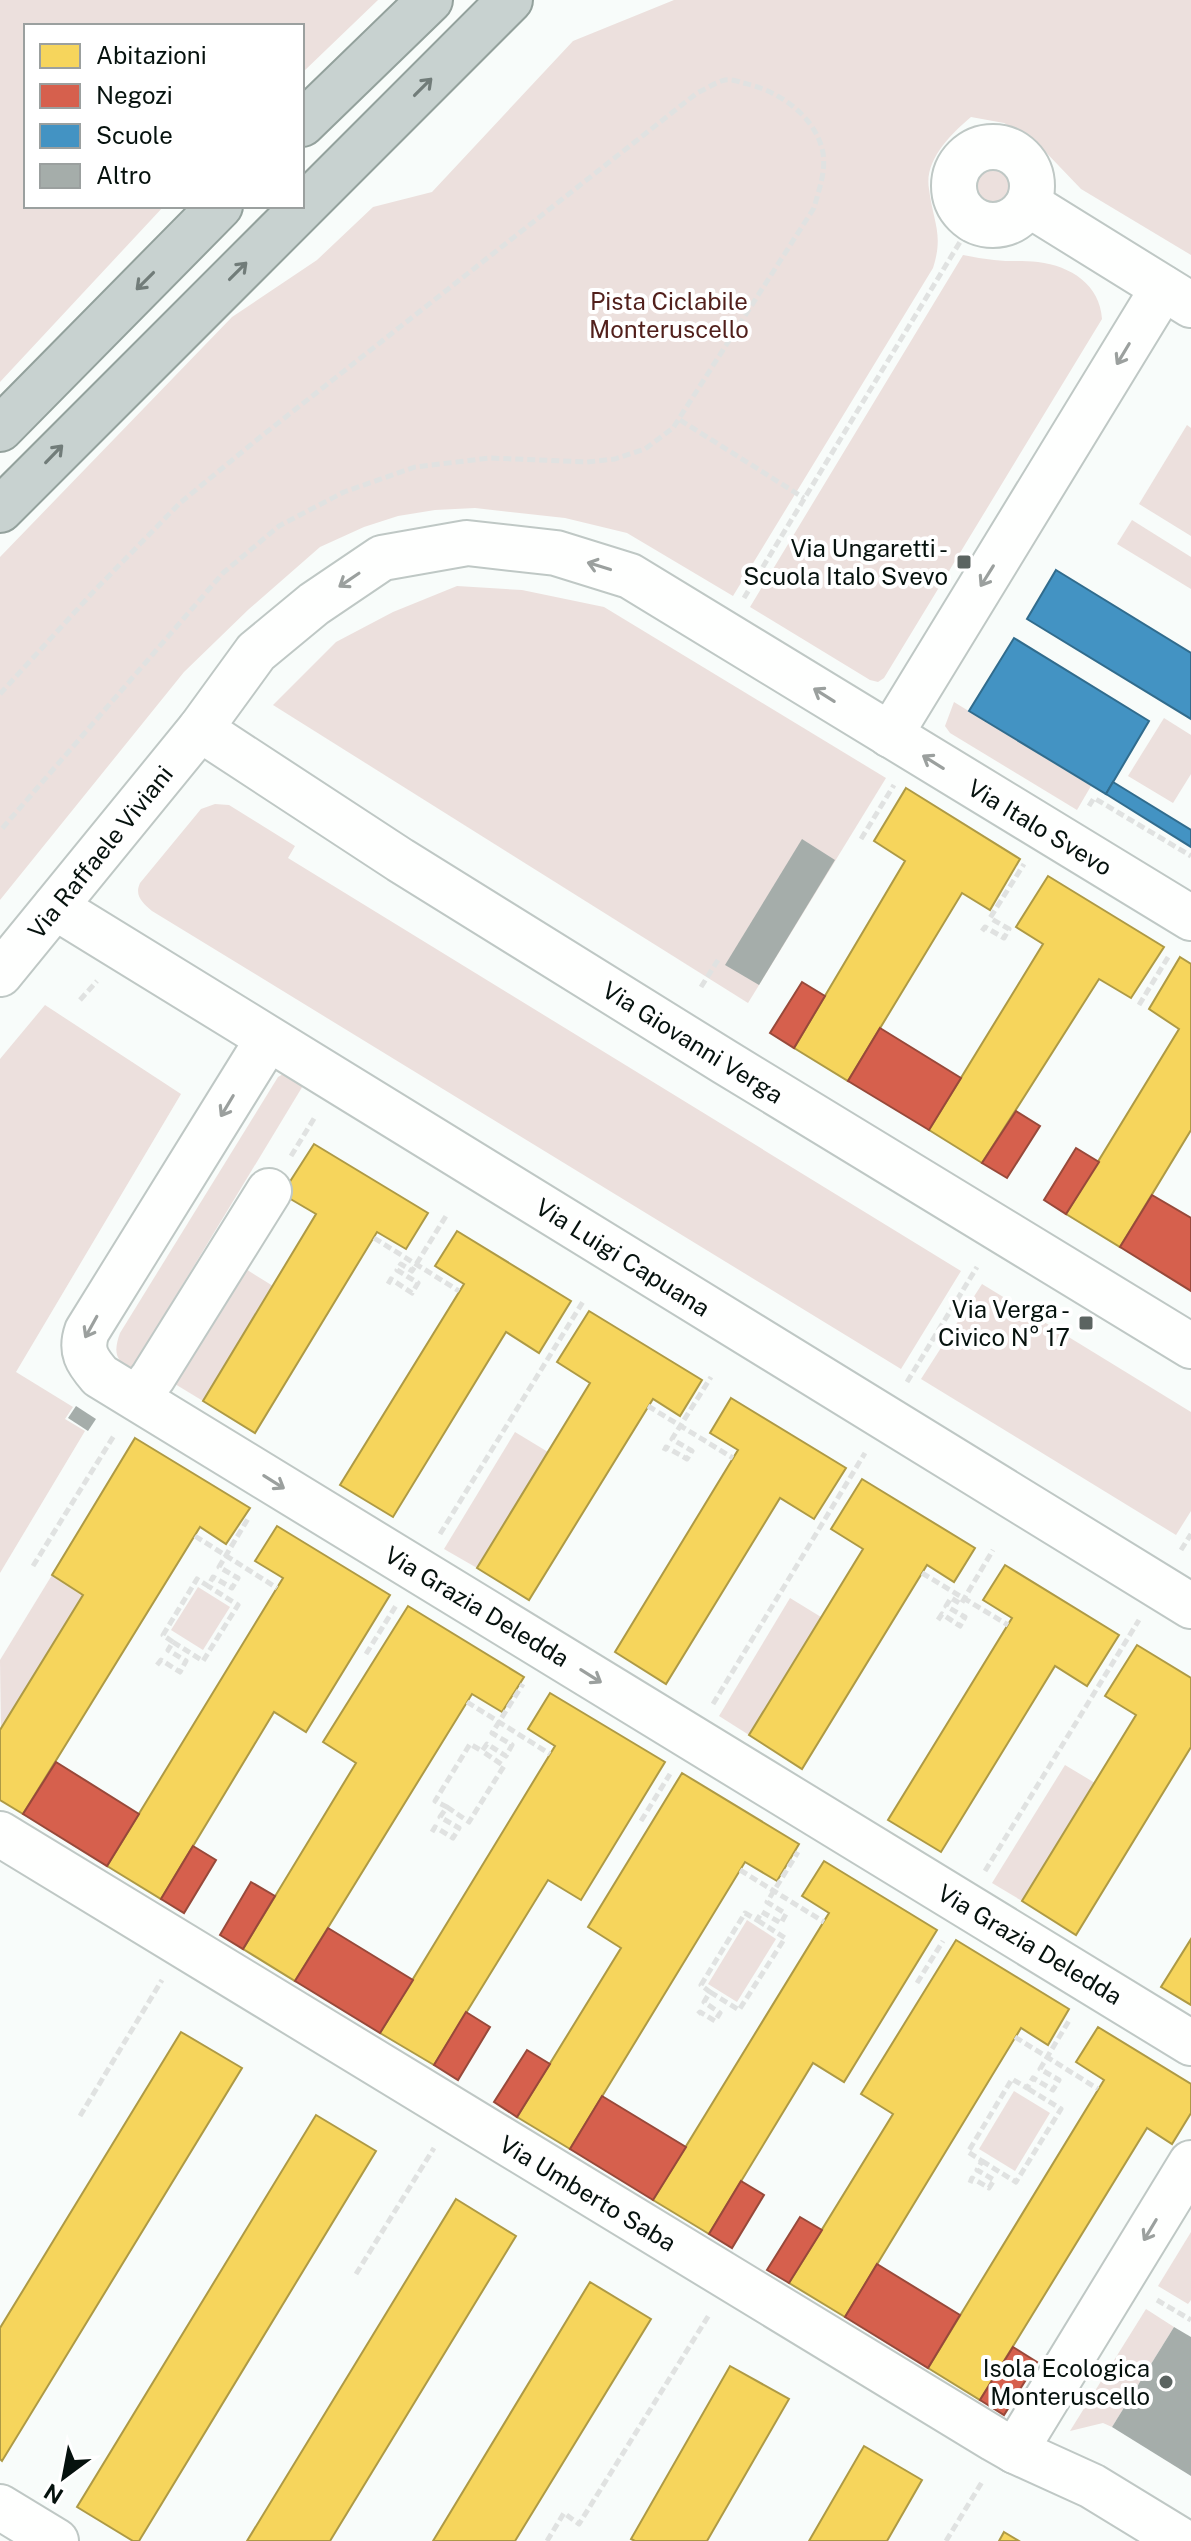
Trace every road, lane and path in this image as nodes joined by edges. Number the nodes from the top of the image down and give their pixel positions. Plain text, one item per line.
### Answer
1 (430, 0) edge
2 (510, 0) edge
3 (304, 122) edge
4 (1028, 204) dead end
5 (304, 206) edge
6 (218, 208) edge
7 (302, 208) edge
8 (963, 237) dead end
9 (1177, 296) edge
10 (680, 420) junction
11 (673, 428) dead end
12 (0, 429) edge
13 (804, 498) junction
14 (0, 510) edge
15 (737, 609) dead end
16 (0, 694) edge
17 (200, 729) junction
18 (895, 756) junction
19 (1087, 810) dead end
20 (861, 839) dead end
21 (1029, 856) dead end
22 (1191, 856) edge
23 (55, 907) junction
24 (982, 931) dead end
25 (1183, 932) edge
26 (718, 960) dead end
27 (0, 974) edge
28 (701, 987) dead end
29 (1139, 1005) dead end
30 (268, 1039) junction
31 (269, 1191) dead end
32 (446, 1216) dead end
33 (374, 1238) dead end
34 (416, 1264) junction
35 (977, 1267) dead end
36 (388, 1284) dead end
37 (459, 1291) dead end
38 (584, 1300) dead end
39 (1191, 1346) edge
40 (711, 1377) dead end
41 (906, 1384) dead end
42 (648, 1406) dead end
43 (129, 1411) junction
44 (680, 1425) junction
45 (664, 1451) dead end
46 (733, 1458) dead end
47 (857, 1467) dead end
48 (253, 1512) dead end
49 (1191, 1534) edge
50 (440, 1535) dead end
51 (195, 1536) dead end
52 (993, 1550) dead end
53 (1179, 1554) dead end
54 (226, 1555) junction
55 (33, 1566) dead end
56 (922, 1573) dead end
57 (208, 1586) junction
58 (277, 1588) dead end
59 (402, 1595) dead end
60 (964, 1598) junction
61 (1191, 1606) edge
62 (938, 1620) dead end
63 (1008, 1625) dead end
64 (1131, 1633) dead end
65 (173, 1642) junction
66 (366, 1654) dead end
67 (157, 1665) dead end
68 (526, 1679) dead end
69 (467, 1702) dead end
70 (706, 1716) dead end
71 (499, 1722) junction
72 (482, 1751) junction
73 (550, 1754) dead end
74 (677, 1763) dead end
75 (447, 1807) junction
76 (641, 1821) dead end
77 (432, 1832) dead end
78 (0, 1834) edge
79 (802, 1847) dead end
80 (740, 1870) dead end
81 (978, 1883) dead end
82 (774, 1892) junction
83 (757, 1920) junction
84 (824, 1922) dead end
85 (950, 1930) dead end
86 (166, 1974) dead end
87 (917, 1983) dead end
88 (710, 1992) junction
89 (1074, 2013) dead end
90 (698, 2014) dead end
91 (1015, 2037) dead end
92 (1191, 2043) edge
93 (1047, 2057) junction
94 (1027, 2088) junction
95 (1098, 2089) dead end
96 (80, 2116) dead end
97 (439, 2140) dead end
98 (982, 2161) junction
99 (1191, 2163) edge
100 (970, 2183) dead end
101 (356, 2274) dead end
102 (1146, 2293) dead end
103 (714, 2307) dead end
104 (1191, 2320) edge
105 (1001, 2462) junction
106 (0, 2507) edge
107 (56, 2541) edge
108 (547, 2541) edge
109 (946, 2541) edge
110 (1182, 2541) edge

1 - 3 highway
5 -> 2 highway
4 - 9 street
6 -> 12 highway
14 -> 7 highway
8 - 13 path
9 -> 18 street
10 - 11 path
10 - 13 path
10 - 16 path
13 - 15 path
18 -> 17 street, Via Raffaele Viviani
17 - 23 street, Via Raffaele Viviani
17 - 39 street, Via Giovanni Verga
18 - 20 path
25 -> 18 street, Via Italo Svevo
19 - 22 path
21 - 24 path
23 - 27 street, Via Raffaele Viviani
23 - 30 street, Via Luigi Capuana
25 - 29 path
26 - 28 path
30 -> 43 street, Via Grazia Deledda
30 - 61 street, Via Luigi Capuana
31 - 43 street
32 - 34 path
33 - 34 path
34 - 36 path
34 - 37 path
35 - 41 path
38 - 50 path
40 - 44 path
42 - 44 path
43 - 55 path
43 -> 92 street, Via Grazia Deledda
44 - 45 path
44 - 46 path
47 - 70 path
48 - 54 path
49 - 53 path
51 - 54 path
52 - 60 path
54 - 57 path
54 - 58 path
56 - 60 path
57 - 65 path
57 - 65 path
59 - 66 path
60 - 62 path
60 - 63 path
64 - 81 path
65 - 67 path
68 - 71 path
69 - 71 path
71 - 72 path
71 - 73 path
72 - 75 path
72 - 75 path
74 - 76 path
75 - 77 path
78 - 105 street, Via Umberto Saba
79 - 82 path
80 - 82 path
82 - 83 path
82 - 84 path
83 - 88 path
83 - 88 path
85 - 87 path
86 - 96 path
88 - 90 path
89 - 93 path
91 - 93 path
93 - 94 path
93 - 95 path
94 - 98 path
94 - 98 path
97 - 101 path
98 - 100 path
99 -> 105 street
102 - 104 path
103 - 108 path
105 - 109 path
105 - 110 street, Via Umberto Saba
106 - 107 street

